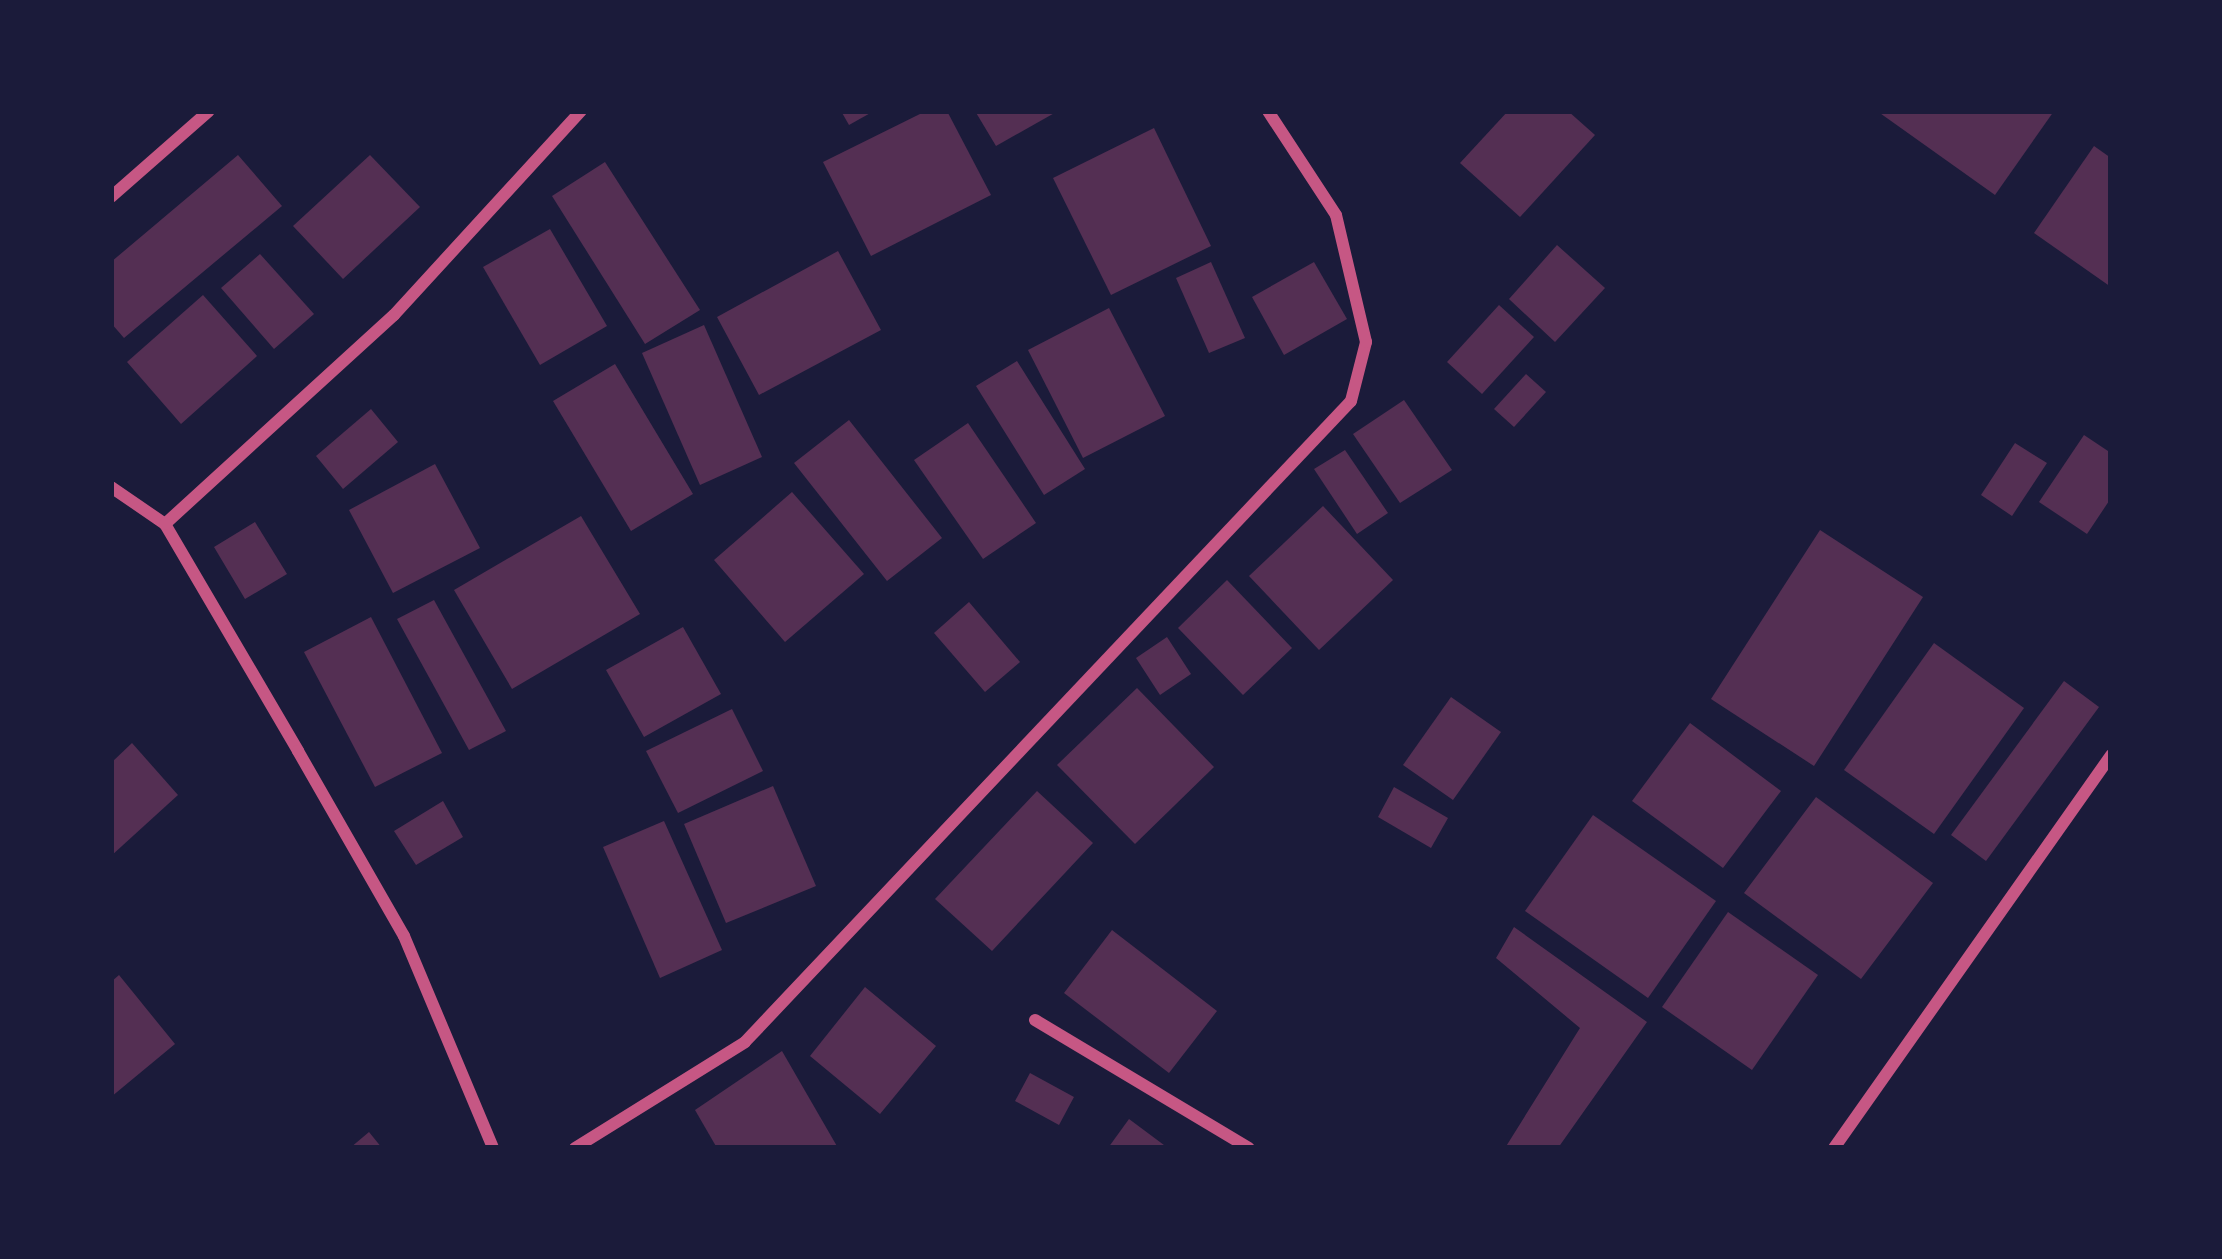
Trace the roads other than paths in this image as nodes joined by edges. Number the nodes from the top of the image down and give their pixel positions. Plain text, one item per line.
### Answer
1 (209, 111) edge
2 (581, 111) edge
3 (1268, 111) edge
4 (111, 197) edge
5 (111, 487) edge
6 (165, 524) junction
7 (2111, 755) edge
8 (1035, 1020) dead end
9 (493, 1148) edge
10 (575, 1148) edge
11 (1250, 1148) edge
12 (1834, 1148) edge

1 - 4 street
2 - 6 street
3 - 10 street
5 - 6 street
6 - 9 street
7 - 12 street
8 - 11 street

